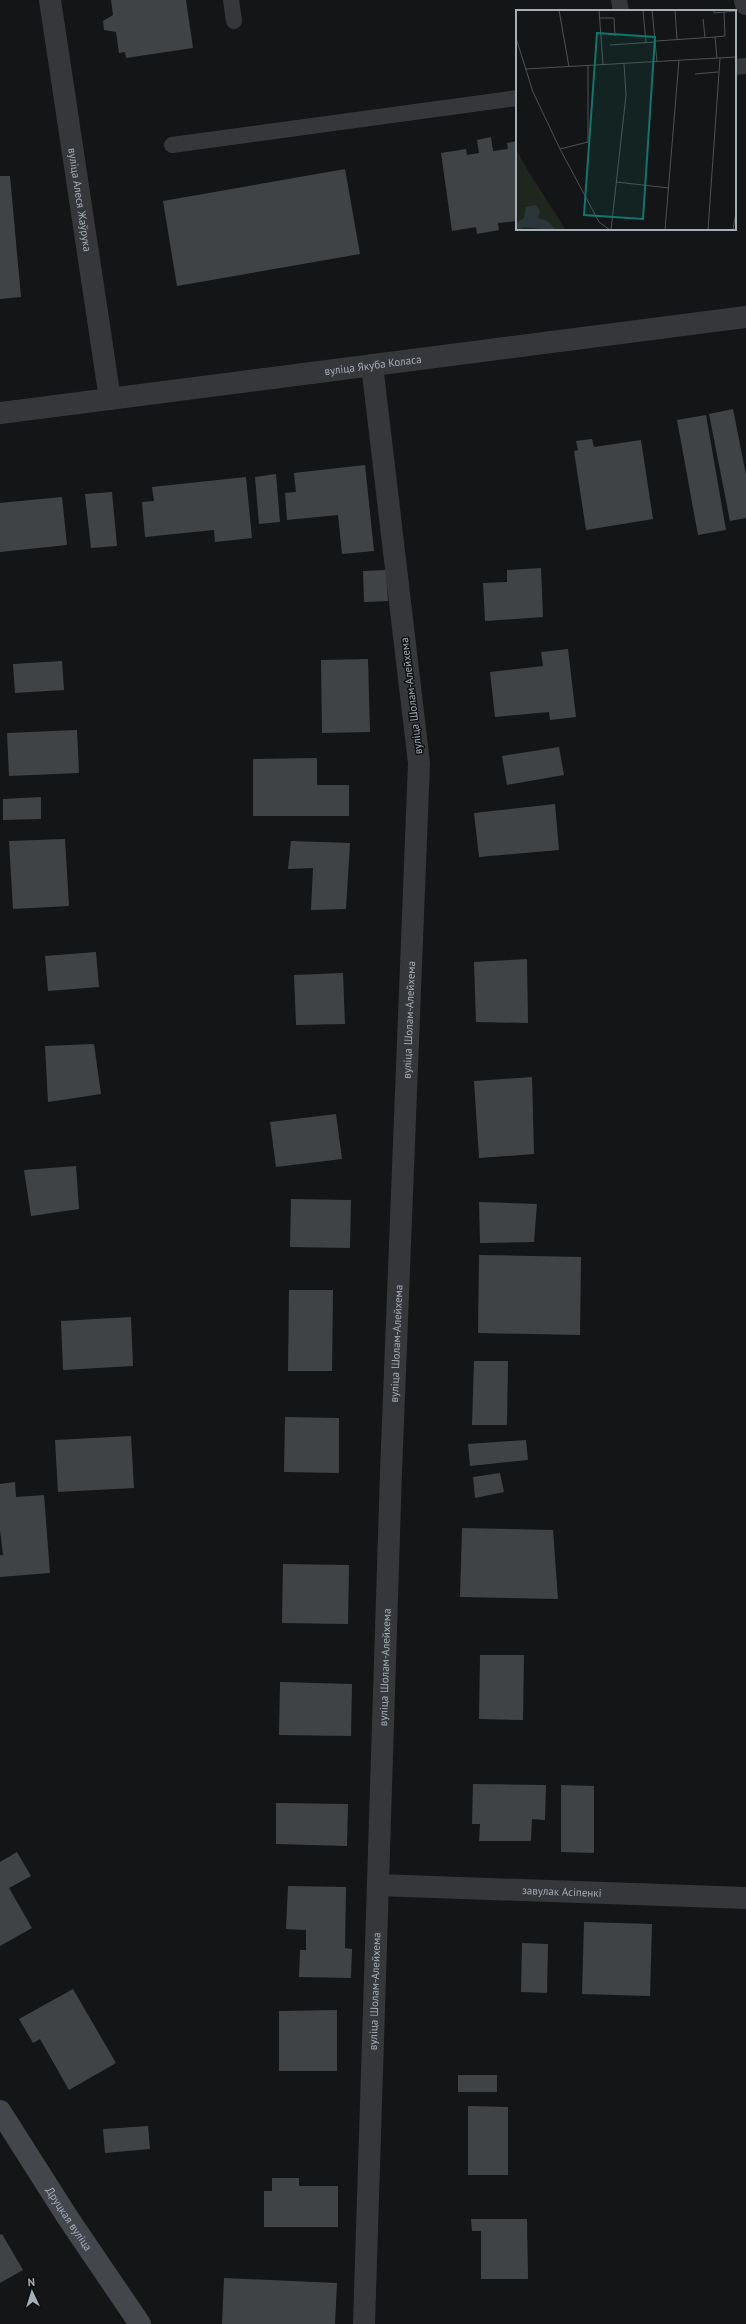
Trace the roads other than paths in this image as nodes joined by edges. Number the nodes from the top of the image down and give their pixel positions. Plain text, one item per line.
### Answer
1 (50, 0) edge
2 (231, 0) edge
3 (619, 0) edge
4 (745, 0) edge
5 (746, 4) edge
6 (620, 10) edge
7 (234, 21) dead end
8 (746, 66) edge
9 (736, 67) edge
10 (516, 98) edge
11 (172, 145) dead end
12 (746, 317) edge
13 (372, 365) junction
14 (110, 399) junction
15 (0, 413) edge
16 (378, 1885) junction
17 (746, 1898) edge
18 (0, 2111) edge
19 (140, 2324) edge
20 (364, 2324) edge

1 - 14 street, вуліца Алеся Жаўрука
2 - 7 lane
3 - 6 lane
4 - 5 street
8 - 9 lane
10 - 11 lane
12 - 13 street, вуліца Якуба Коласа
13 - 14 street, вуліца Якуба Коласа
13 - 16 street, вуліца Шолам-Алейхема
14 - 15 street, вуліца Якуба Коласа
16 - 17 street, завулак Асіпенкі
16 - 20 street, вуліца Шолам-Алейхема
18 - 19 main road, Друцкая вуліца

